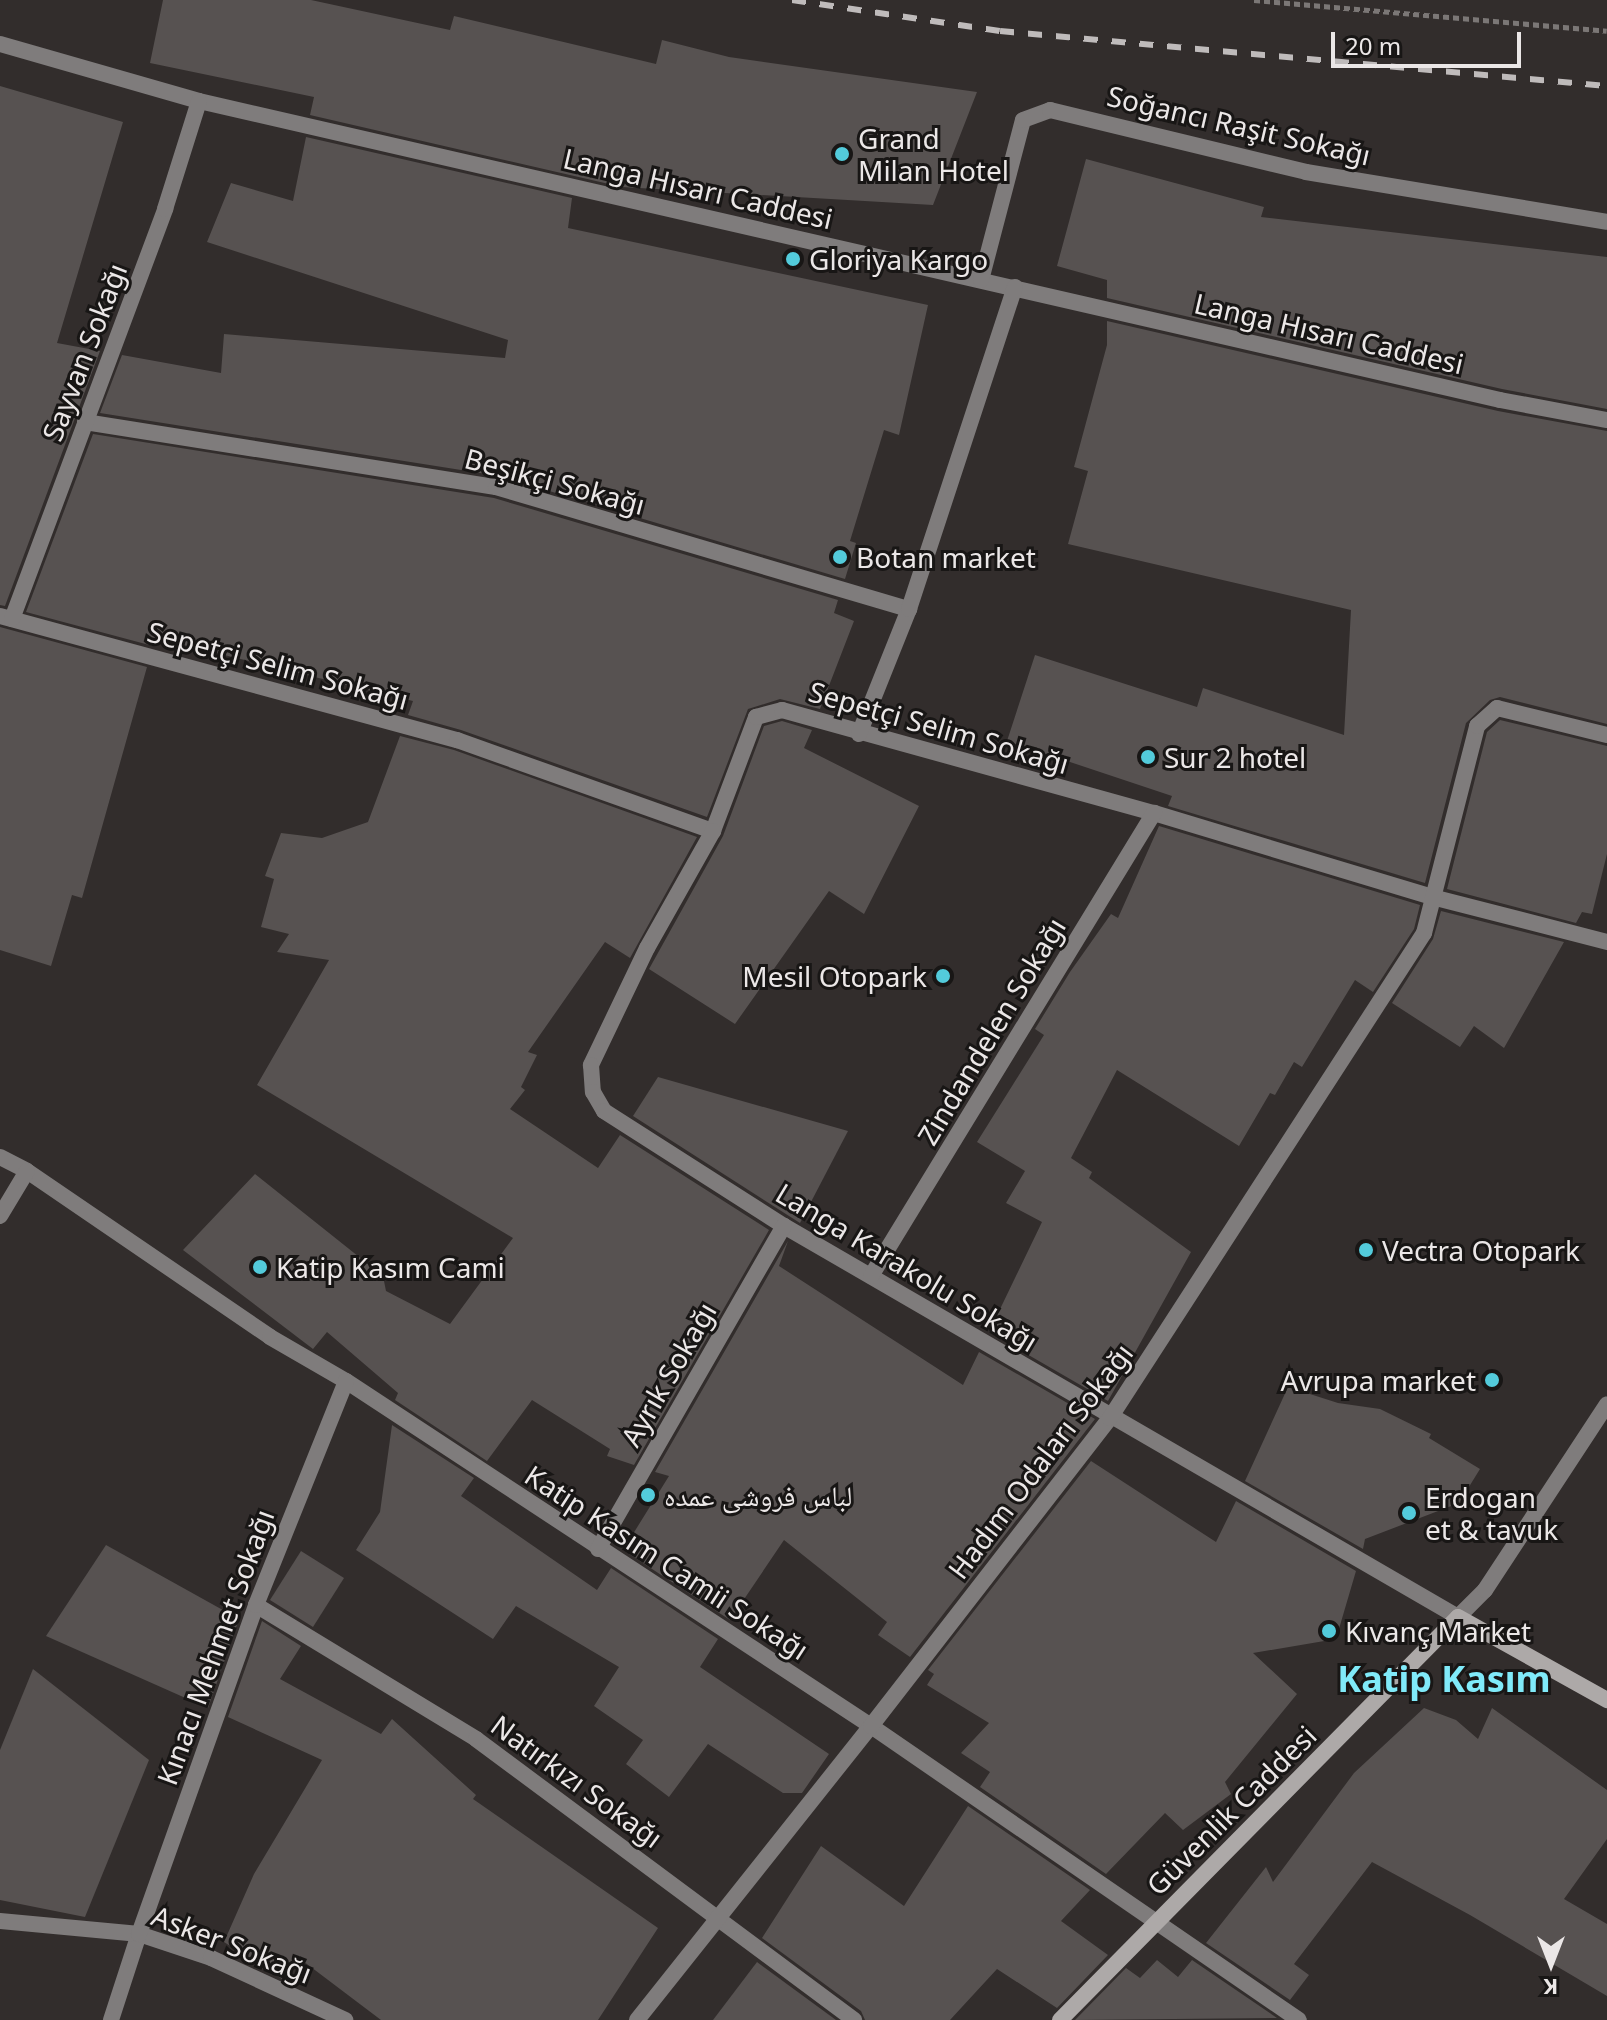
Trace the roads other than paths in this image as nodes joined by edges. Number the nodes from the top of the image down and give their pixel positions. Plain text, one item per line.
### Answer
1 (0, 44) edge
2 (199, 101) junction
3 (1607, 222) edge
4 (981, 280) junction
5 (1015, 287) junction
6 (1607, 420) edge
7 (85, 422) junction
8 (909, 609) junction
9 (6, 618) edge
10 (859, 734) junction
11 (1607, 735) edge
12 (1154, 813) junction
13 (713, 831) junction
14 (1436, 898) junction
15 (1607, 942) edge
16 (0, 1157) edge
17 (27, 1171) junction
18 (0, 1216) edge
19 (784, 1226) junction
20 (871, 1276) junction
21 (346, 1381) junction
22 (1607, 1404) edge
23 (1110, 1418) junction
24 (598, 1549) junction
25 (256, 1605) junction
26 (1458, 1617) junction
27 (1607, 1700) edge
28 (871, 1726) junction
29 (719, 1917) junction
30 (0, 1921) edge
31 (1155, 1923) junction
32 (139, 1934) junction
33 (111, 2020) edge
34 (345, 2020) edge
35 (637, 2020) edge
36 (854, 2020) edge
37 (1060, 2020) edge
38 (1299, 2020) edge

1 - 2 street, Langa Hısarı Caddesi
2 - 4 street, Langa Hısarı Caddesi
2 - 7 street, Sayvan Sokağı
3 - 4 street, Soğancı Raşit Sokağı
4 - 5 street, Langa Hısarı Caddesi
5 - 6 street, Langa Hısarı Caddesi
5 - 8 street
7 - 8 street, Beşikçi Sokağı
7 - 9 street, Sayvan Sokağı
8 - 10 street
9 - 13 street, Sepetçi Selim Sokağı
10 - 12 street, Sepetçi Selim Sokağı
10 - 13 street, Sepetçi Selim Sokağı
11 - 14 street, Hadım Odaları Sokağı
12 - 14 street, Sepetçi Selim Sokağı
12 - 20 street, Zindandelen Sokağı
13 - 19 street, Langa Karakolu Sokağı
14 - 15 street, Sepetçi Selim Sokağı
14 - 23 street, Hadım Odaları Sokağı
16 - 17 street, Katip Kasım Camii Sokağı
17 - 18 street
17 - 21 street, Katip Kasım Camii Sokağı
19 - 20 street, Langa Karakolu Sokağı
19 - 24 street, Ayrık Sokağı
20 - 23 street, Langa Karakolu Sokağı
21 - 24 street, Katip Kasım Camii Sokağı
21 - 25 street, Kınacı Mehmet Sokağı
22 - 26 street, Güvenlik Caddesi
23 - 26 street, Langa Karakolu Sokağı
23 - 28 street, Hadım Odaları Sokağı
24 - 28 street, Katip Kasım Camii Sokağı
25 - 29 street, Natırkızı Sokağı
25 - 32 street, Kınacı Mehmet Sokağı
26 - 27 main road
26 - 31 main road, Güvenlik Caddesi
28 - 29 street, Hadım Odaları Sokağı
28 - 31 street, Katip Kasım Camii Sokağı
29 - 35 street, Hadım Odaları Sokağı
29 - 36 street, Natırkızı Sokağı
30 - 32 street, Asker Sokağı
31 - 37 main road, Güvenlik Caddesi
31 - 38 street, Katip Kasım Camii Sokağı
32 - 33 street, Kınacı Mehmet Sokağı
32 - 34 street, Asker Sokağı

